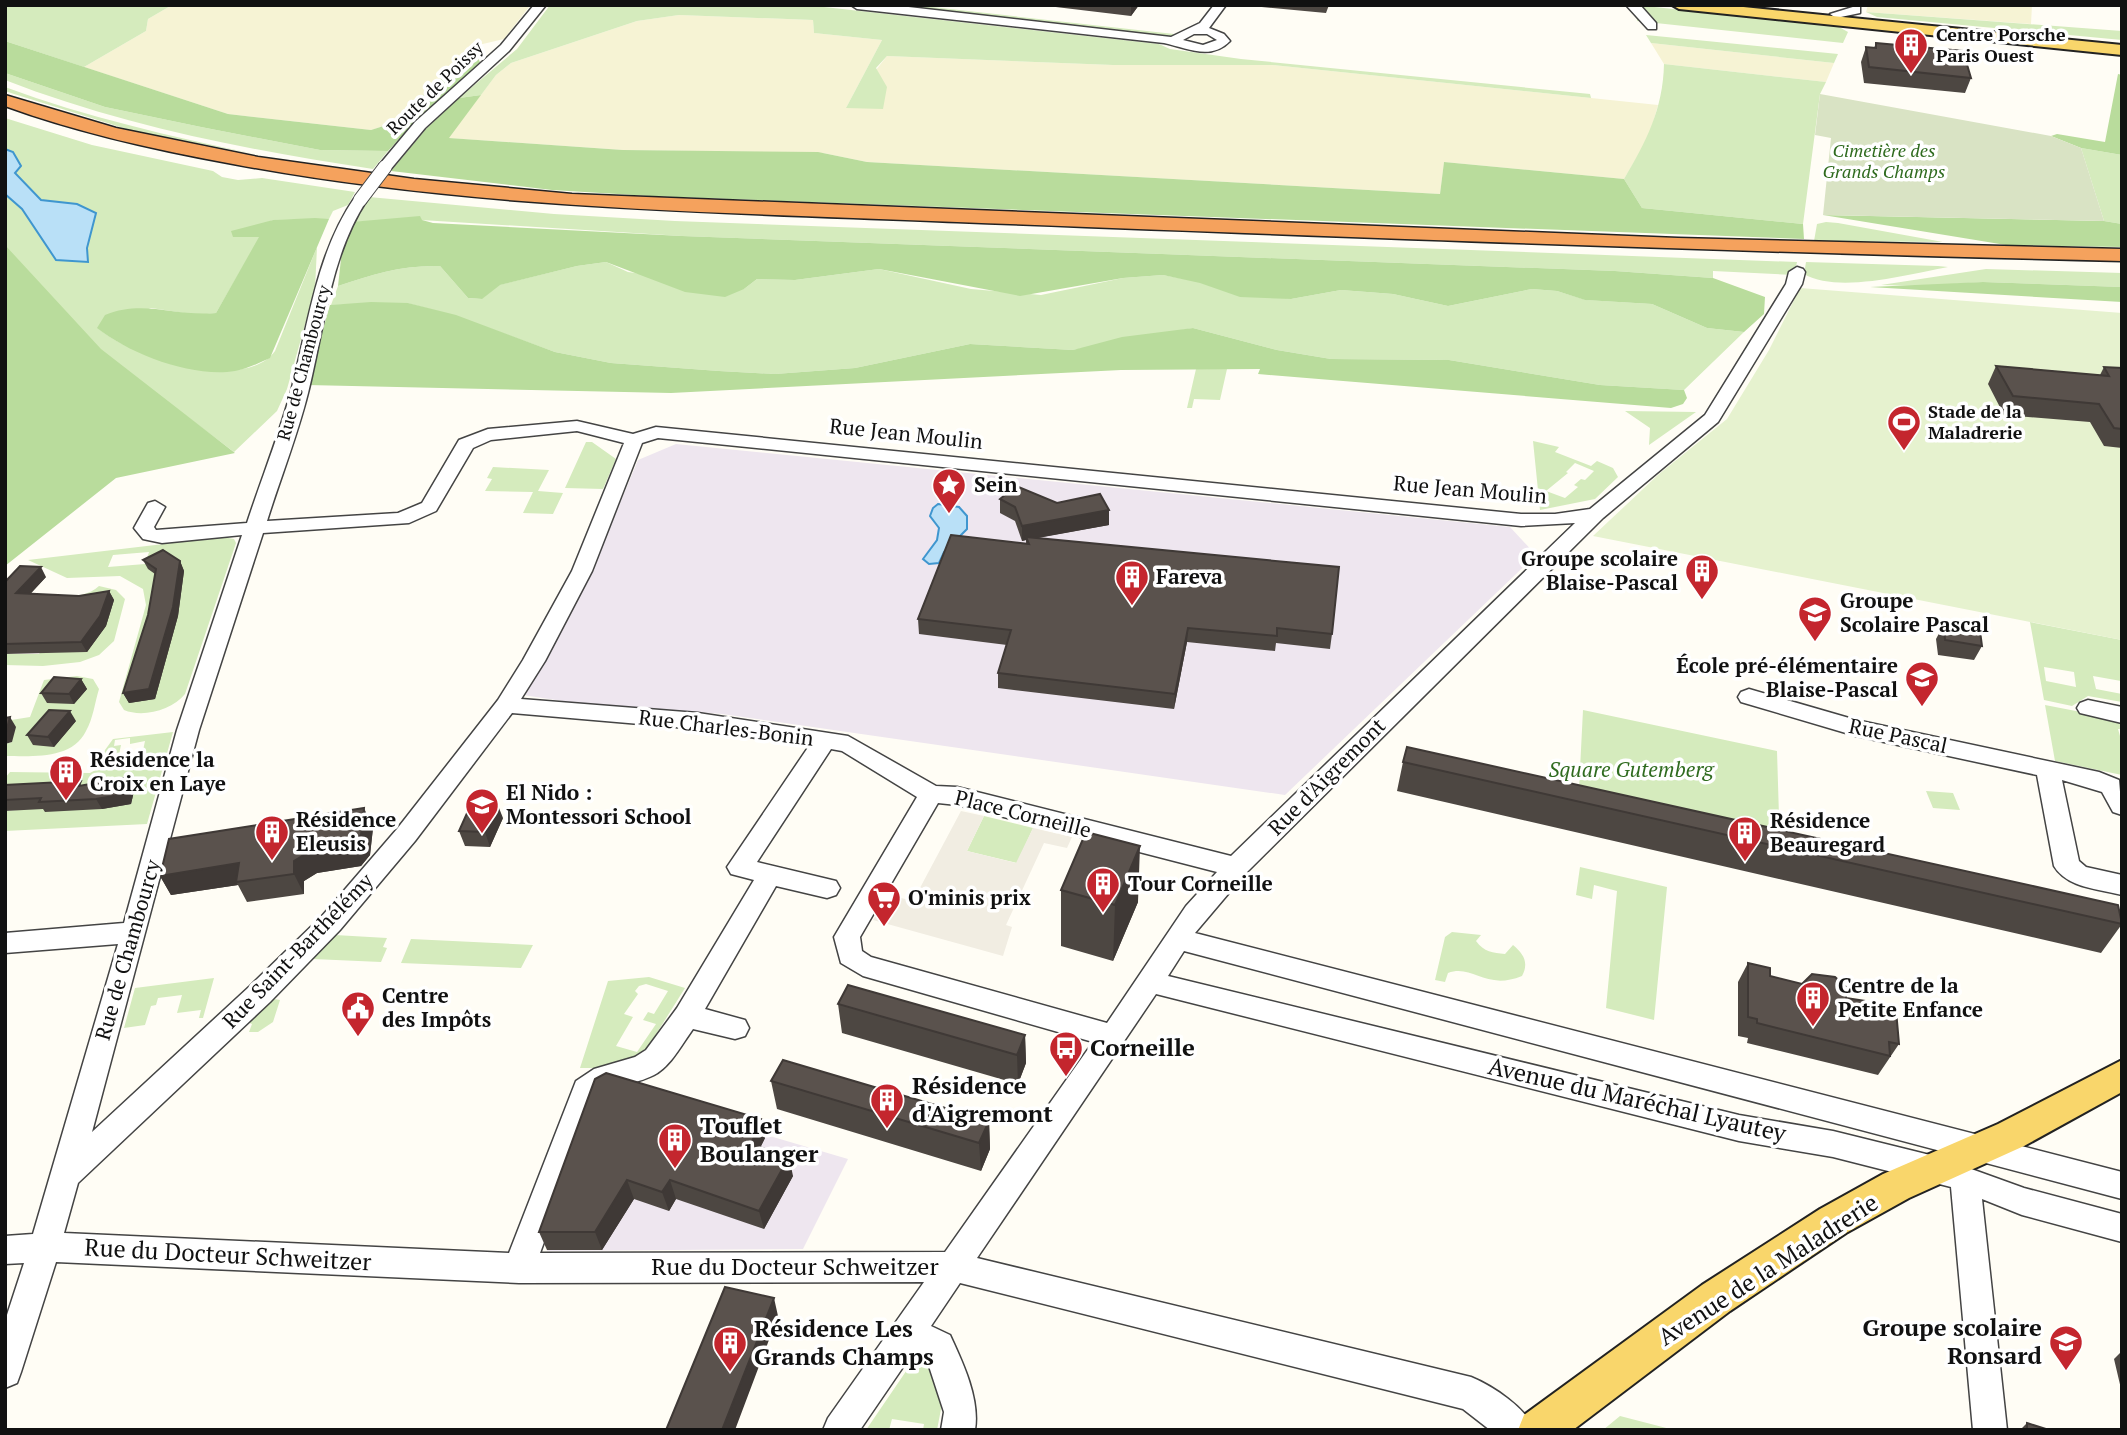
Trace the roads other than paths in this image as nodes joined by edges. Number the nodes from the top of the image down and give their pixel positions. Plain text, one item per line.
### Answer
1 (540, 5) edge
2 (857, 5) edge
3 (929, 5) edge
4 (1220, 5) edge
5 (1226, 5) edge
6 (1632, 5) edge
7 (1679, 5) edge
8 (1723, 5) edge
9 (1738, 5) edge
10 (1857, 7) edge
11 (1836, 14) junction
12 (1872, 18) junction
13 (1652, 26) dead end
14 (1188, 31) junction
15 (1220, 35) junction
16 (1178, 42) junction
17 (2122, 47) edge
18 (5, 84) edge
19 (5, 100) edge
20 (10, 114) edge
21 (360, 200) joint
22 (690, 206) junction
23 (2122, 254) edge
24 (2045, 258) junction
25 (2122, 265) edge
26 (1797, 272) dead end
27 (634, 440) junction
28 (155, 507) dead end
29 (254, 528) junction
30 (1562, 531) junction
31 (1749, 697) dead end
32 (506, 705) junction
33 (2088, 708) dead end
34 (2122, 715) edge
35 (825, 740) junction
36 (2048, 769) junction
37 (931, 794) junction
38 (2122, 806) edge
39 (1236, 867) junction
40 (770, 875) junction
41 (2122, 885) edge
42 (827, 888) dead end
43 (133, 932) junction
44 (1178, 939) junction
45 (5, 943) edge
46 (1150, 982) junction
47 (687, 1016) junction
48 (735, 1028) dead end
49 (1112, 1038) junction
50 (2122, 1075) edge
51 (1961, 1166) junction
52 (64, 1176) junction
53 (2122, 1186) edge
54 (2122, 1228) edge
55 (45, 1246) junction
56 (5, 1250) edge
57 (953, 1267) junction
58 (519, 1268) junction
59 (908, 1331) junction
60 (5, 1372) edge
61 (839, 1430) edge
62 (958, 1430) edge
63 (1518, 1430) edge
64 (1539, 1430) edge
65 (1990, 1430) edge

1 - 21 street, Route de Poissy, bridge
2 - 16 street
3 - 14 street
4 - 14 street
5 - 15 street
6 - 13 street
7 - 17 main road
8 - 17 main road
9 - 11 main road
10 - 11 street
10 - 12 street
11 - 12 main road
12 - 17 main road
14 - 15 street
14 - 16 street
15 - 16 street
18 - 22 highway
19 - 22 highway
20 - 24 highway
21 - 29 street, Rue de Chambourcy
22 - 24 highway
23 - 24 highway
24 - 25 highway
26 - 30 street, Rue d'Aigremont
27 - 29 street, Rue Jean Moulin
27 - 30 street, Rue Jean Moulin
27 - 32 street, Rue Saint-Barthélémy
28 - 29 street
29 - 43 street, Rue de Chambourcy
30 - 39 street, Rue d'Aigremont
31 - 36 street, Rue Pascal
32 - 35 street, Rue Charles-Bonin
32 - 52 street, Rue Saint-Barthélémy
33 - 34 street
35 - 37 street, Rue Charles-Bonin
35 - 40 street
36 - 38 street, Rue Pascal
36 - 41 street
37 - 39 street, Place Corneille
37 - 49 street, Place Corneille
39 - 44 street, Rue d'Aigremont
40 - 42 street
40 - 47 street
43 - 45 street
43 - 52 street, Rue de Chambourcy
44 - 46 street, Rue d'Aigremont
44 - 51 street, Avenue du Maréchal Lyautey
46 - 49 street, Rue d'Aigremont
46 - 51 street, Avenue du Maréchal Lyautey
47 - 48 street
47 - 58 street
49 - 57 street, Rue d'Aigremont
50 - 51 main road, Avenue de la Maladrerie
51 - 53 street, Avenue du Maréchal Lyautey
51 - 54 street, Avenue du Maréchal Lyautey
51 - 64 main road, Avenue de la Maladrerie
51 - 65 street
52 - 55 street, Rue de Chambourcy
55 - 56 street
55 - 58 street, Rue du Docteur Schweitzer
55 - 60 street, Rue de Chambourcy
57 - 58 street, Rue du Docteur Schweitzer
57 - 59 street, Rue d'Aigremont
57 - 63 street, Rue du Docteur Schweitzer
59 - 61 street, Rue d'Aigremont
59 - 62 street

